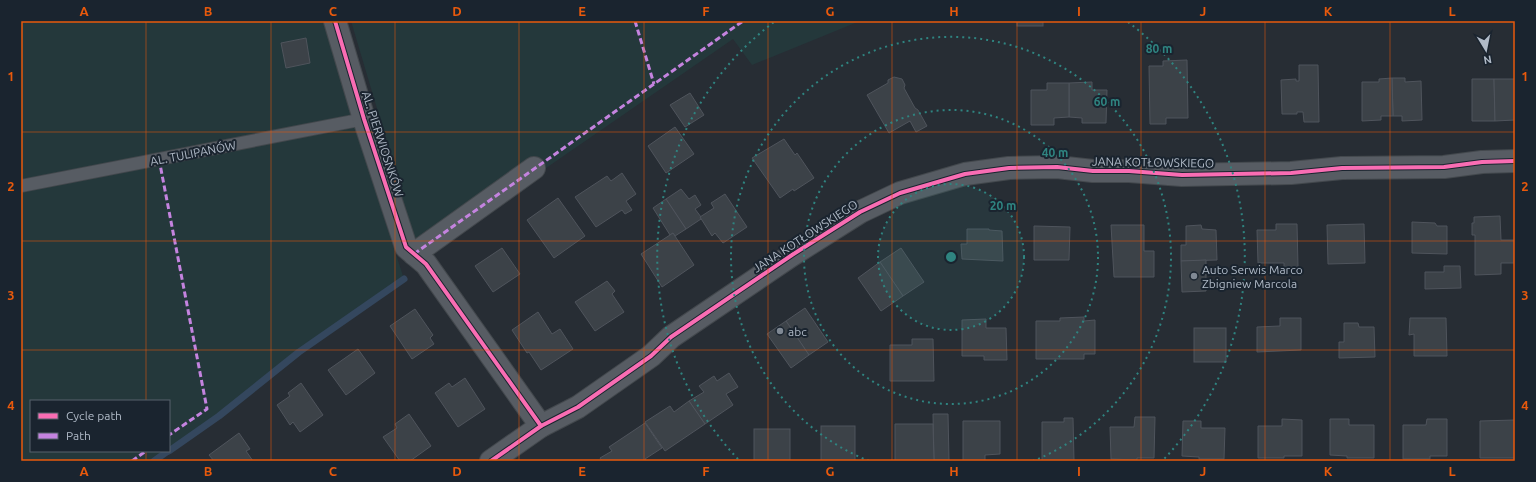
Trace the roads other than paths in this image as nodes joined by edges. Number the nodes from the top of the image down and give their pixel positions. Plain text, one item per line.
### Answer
1 (335, 21) edge
2 (364, 119) junction
3 (1515, 161) edge
4 (534, 168) dead end
5 (21, 186) edge
6 (420, 259) junction
7 (541, 426) junction
8 (490, 461) edge

1 - 2 street, AL. PIERWIOSNKÓW
2 - 5 lane, AL. TULIPANÓW
2 - 6 street, AL. PIERWIOSNKÓW
3 - 7 street, JANA KOTŁOWSKIEGO
4 - 6 street
6 - 7 street, AL. PIERWIOSNKÓW
7 - 8 street, JANA KOTŁOWSKIEGO

